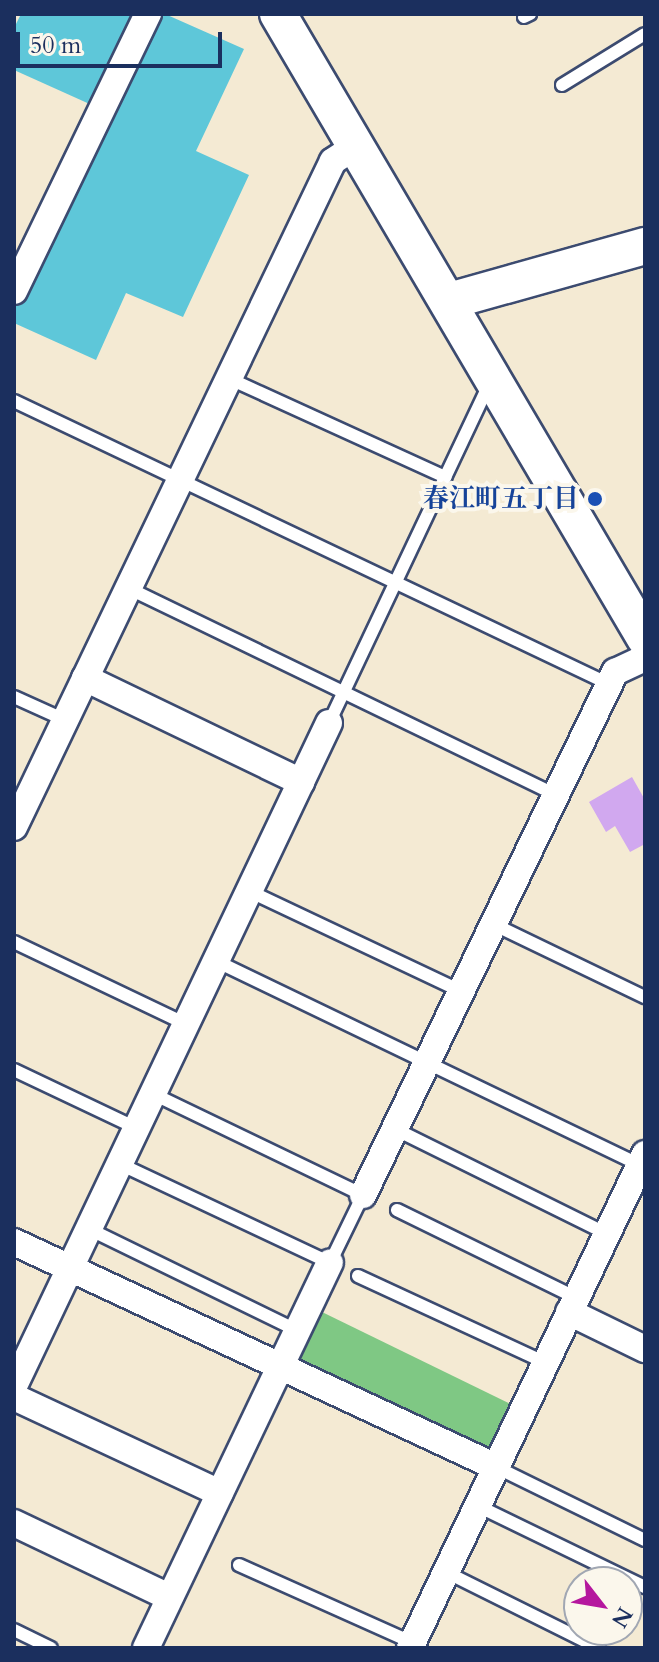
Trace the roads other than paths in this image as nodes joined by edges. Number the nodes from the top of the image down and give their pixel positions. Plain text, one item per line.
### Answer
1 (148, 14) edge
2 (278, 14) edge
3 (645, 34) edge
4 (562, 85) dead end
5 (356, 146) junction
6 (645, 246) edge
7 (16, 283) edge
8 (449, 301) junction
9 (493, 376) junction
10 (228, 378) junction
11 (14, 401) edge
12 (445, 477) junction
13 (179, 481) junction
14 (395, 583) junction
15 (128, 588) junction
16 (645, 638) edge
17 (645, 658) edge
18 (85, 678) junction
19 (609, 684) junction
20 (344, 691) junction
21 (14, 697) edge
22 (65, 720) junction
23 (329, 723) joint
24 (301, 782) junction
25 (555, 794) junction
26 (14, 827) edge
27 (249, 891) junction
28 (493, 924) junction
29 (14, 942) edge
30 (216, 961) junction
31 (461, 991) junction
32 (645, 997) edge
33 (186, 1024) junction
34 (428, 1060) junction
35 (14, 1070) edge
36 (153, 1094) junction
37 (136, 1128) junction
38 (395, 1129) junction
39 (642, 1160) edge
40 (120, 1164) junction
41 (363, 1195) junction
42 (397, 1210) dead end
43 (89, 1229) junction
44 (607, 1234) junction
45 (14, 1242) edge
46 (330, 1263) junction
47 (69, 1271) junction
48 (358, 1276) dead end
49 (573, 1305) junction
50 (298, 1331) junction
51 (645, 1349) edge
52 (546, 1363) junction
53 (282, 1365) junction
54 (15, 1383) edge
55 (496, 1467) junction
56 (220, 1493) junction
57 (478, 1506) junction
58 (14, 1523) edge
59 (645, 1540) edge
60 (239, 1565) dead end
61 (446, 1572) junction
62 (645, 1587) edge
63 (169, 1597) junction
64 (14, 1630) edge
65 (415, 1646) edge
66 (51, 1648) edge
67 (146, 1648) edge
68 (599, 1648) edge

1 - 7 street
2 - 5 street
3 - 4 lane
5 - 8 street
5 - 10 street
6 - 8 street
8 - 9 street
9 - 12 lane
9 - 16 street
10 - 12 lane
10 - 13 street
11 - 13 lane
12 - 14 lane
13 - 14 lane
13 - 15 street
14 - 19 lane
14 - 20 lane
15 - 18 street
15 - 20 lane
17 - 19 street
18 - 22 street
18 - 24 street
19 - 25 street
20 - 23 lane
20 - 25 lane
21 - 22 lane
22 - 26 street
23 - 24 street
24 - 27 street
25 - 28 street
27 - 30 street
27 - 31 lane
28 - 31 street
28 - 32 lane
29 - 33 lane
30 - 33 street
30 - 34 lane
31 - 34 street
33 - 36 street
34 - 38 street
34 - 39 lane
35 - 37 lane
36 - 37 street
36 - 41 lane
37 - 40 street
38 - 41 street
38 - 44 lane
39 - 44 street
40 - 43 street
40 - 46 lane
41 - 46 lane
42 - 49 lane
43 - 47 street
43 - 50 lane
44 - 49 street
45 - 47 street
46 - 50 street
47 - 53 street
47 - 54 street
48 - 52 lane
49 - 51 street
49 - 52 street
50 - 53 street
52 - 55 street
53 - 55 street
53 - 56 street
54 - 56 street
55 - 57 street
55 - 59 lane
56 - 63 street
57 - 61 street
57 - 62 lane
58 - 63 street
60 - 65 lane
61 - 65 street
61 - 68 lane
63 - 67 street
64 - 66 lane

